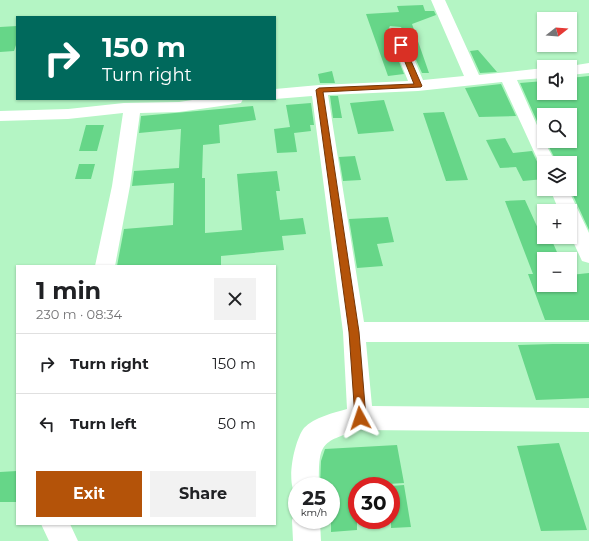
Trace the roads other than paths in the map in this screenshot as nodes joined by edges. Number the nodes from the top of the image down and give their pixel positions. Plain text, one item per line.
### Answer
1 (438, 0) edge
2 (395, 31) dead end
3 (589, 68) edge
4 (577, 69) edge
5 (537, 74) edge
6 (507, 76) junction
7 (474, 80) junction
8 (418, 86) junction
9 (319, 90) junction
10 (276, 94) edge
11 (228, 100) edge
12 (132, 108) junction
13 (0, 116) edge
14 (544, 156) edge
15 (577, 223) edge
16 (589, 254) edge
17 (105, 265) edge
18 (354, 332) junction
19 (589, 332) edge
20 (360, 418) junction
21 (589, 420) edge
22 (305, 477) edge
23 (56, 525) edge
24 (306, 529) edge
25 (64, 541) edge
26 (307, 541) edge

1 - 7 street
2 - 8 street
3 - 4 street
5 - 6 street
6 - 7 street
6 - 14 street
7 - 8 street
8 - 9 street
9 - 10 street
9 - 18 street
11 - 12 street
12 - 13 street
12 - 17 street
15 - 16 street
18 - 19 street
18 - 20 street
20 - 21 street
20 - 22 street
23 - 25 street
24 - 26 street

